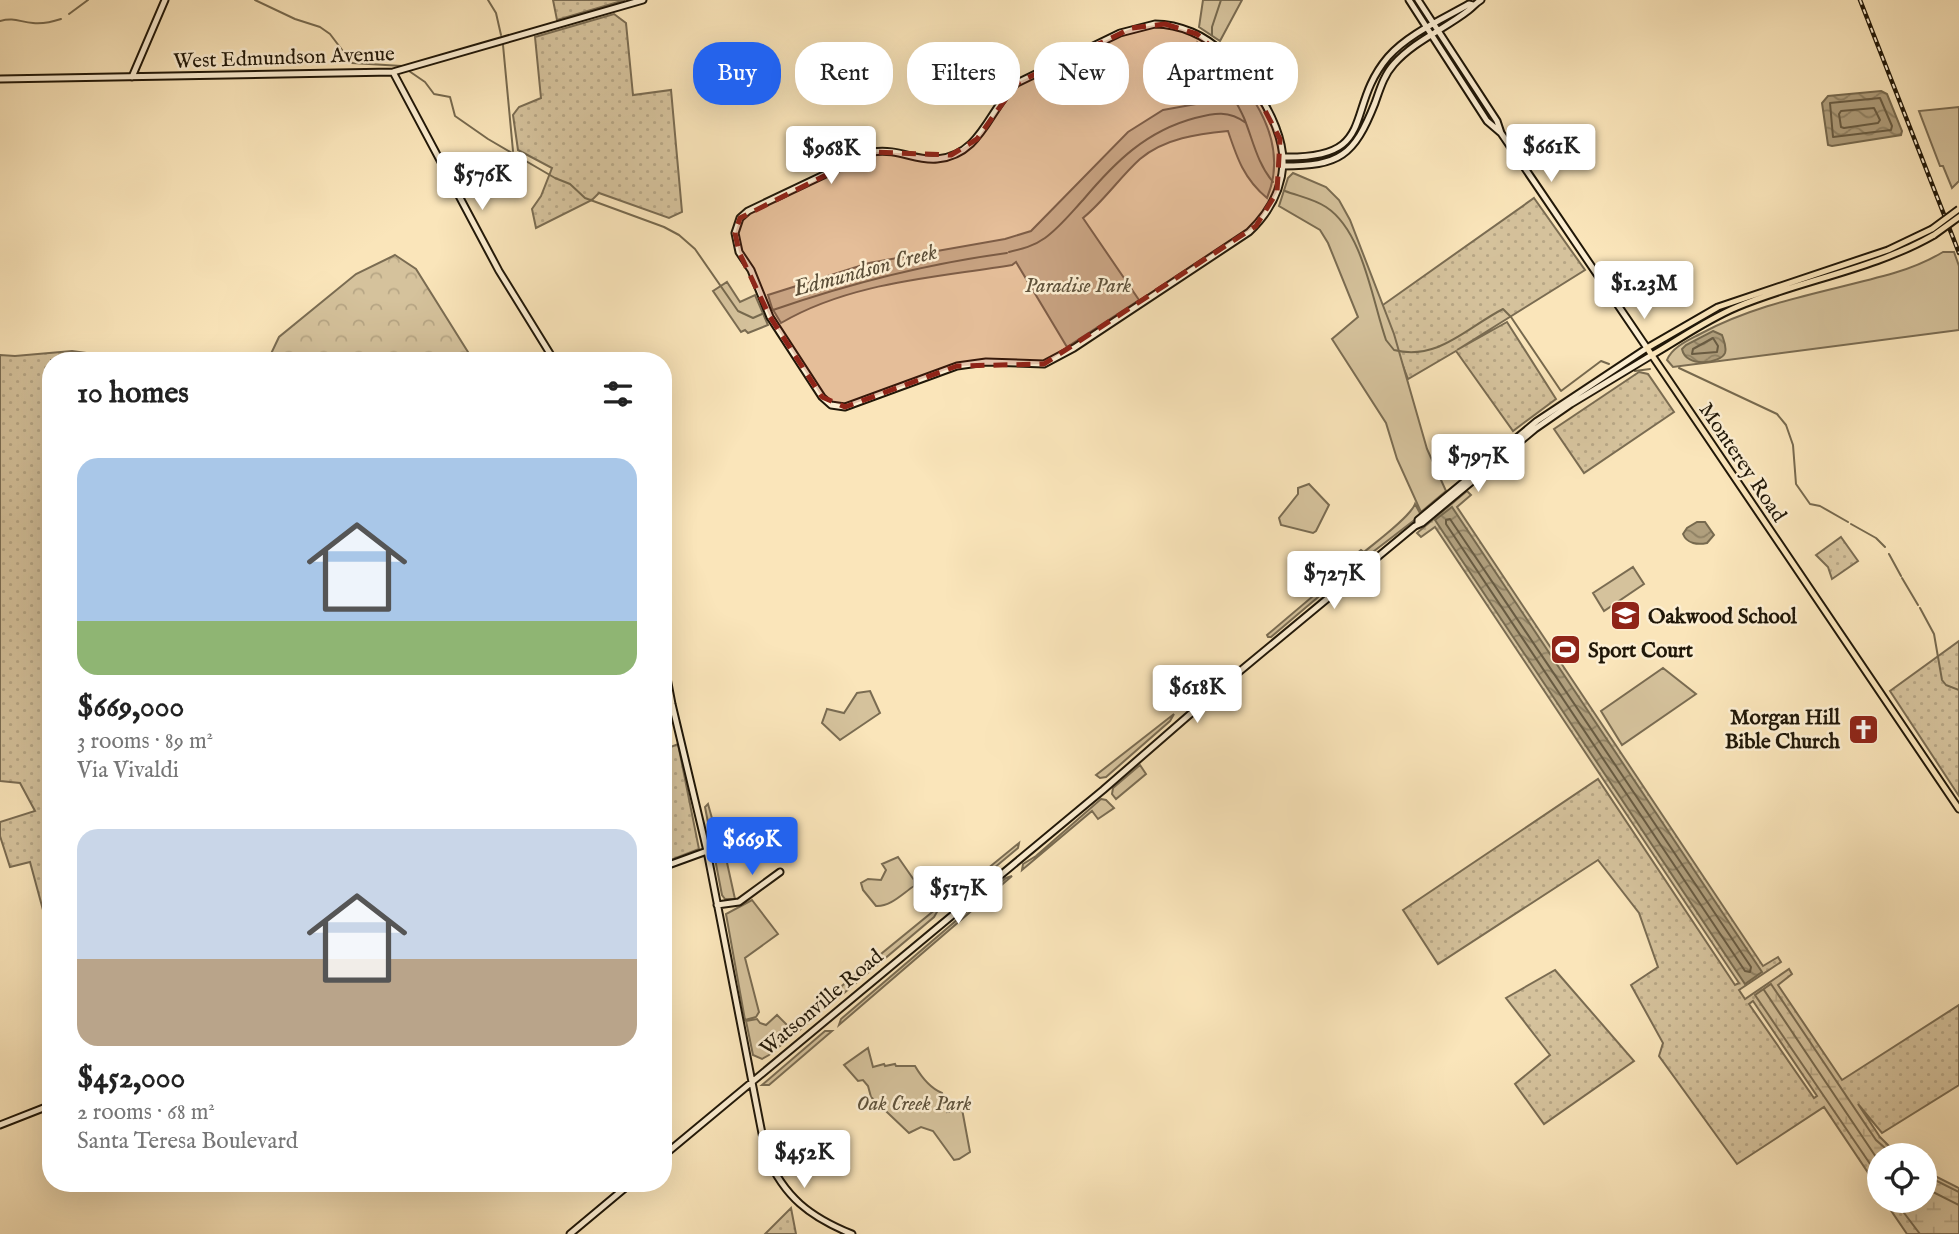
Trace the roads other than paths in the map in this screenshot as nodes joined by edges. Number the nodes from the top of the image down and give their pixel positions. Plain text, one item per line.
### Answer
1 (165, 0) edge
2 (643, 0) edge
3 (1409, 0) edge
4 (1418, 0) edge
5 (1480, 0) edge
6 (1435, 28) junction
7 (1426, 29) junction
8 (1430, 36) junction
9 (393, 72) junction
10 (132, 77) junction
11 (0, 79) edge
12 (1501, 133) junction
13 (1283, 157) junction
14 (1283, 166) junction
15 (1959, 209) edge
16 (1959, 217) edge
17 (1933, 232) junction
18 (1647, 348) junction
19 (549, 352) edge
20 (1652, 355) junction
21 (1445, 501) junction
22 (672, 704) edge
23 (1959, 808) edge
24 (706, 851) junction
25 (672, 864) edge
26 (780, 873) dead end
27 (717, 905) junction
28 (752, 1080) junction
29 (42, 1109) edge
30 (0, 1125) edge
31 (672, 1148) edge
32 (620, 1192) edge
33 (570, 1234) edge
34 (852, 1234) edge

1 - 10 street
2 - 9 street, West Edmundson Avenue
3 - 7 street, Monterey Road
4 - 6 street, Monterey Road
5 - 6 street
6 - 7 street
6 - 8 street
6 - 12 street, Monterey Road
7 - 8 street, Monterey Road
7 - 13 street
8 - 12 street, Monterey Road
8 - 14 street
9 - 10 street, West Edmundson Avenue
9 - 19 street
10 - 11 street, West Edmundson Avenue
12 - 18 street, Monterey Road
13 - 14 street
13 - 14 street
15 - 17 main road, bridge
16 - 17 main road, bridge
17 - 18 main road
17 - 20 main road
18 - 20 main road, Monterey Road
18 - 21 street, Watsonville Road
20 - 21 street, Watsonville Road
20 - 23 main road, Monterey Road
21 - 28 street, Watsonville Road
22 - 24 street
24 - 25 street
24 - 27 street
26 - 27 street
27 - 28 street
28 - 31 street, Watsonville Road
28 - 34 street
29 - 30 street
32 - 33 street

